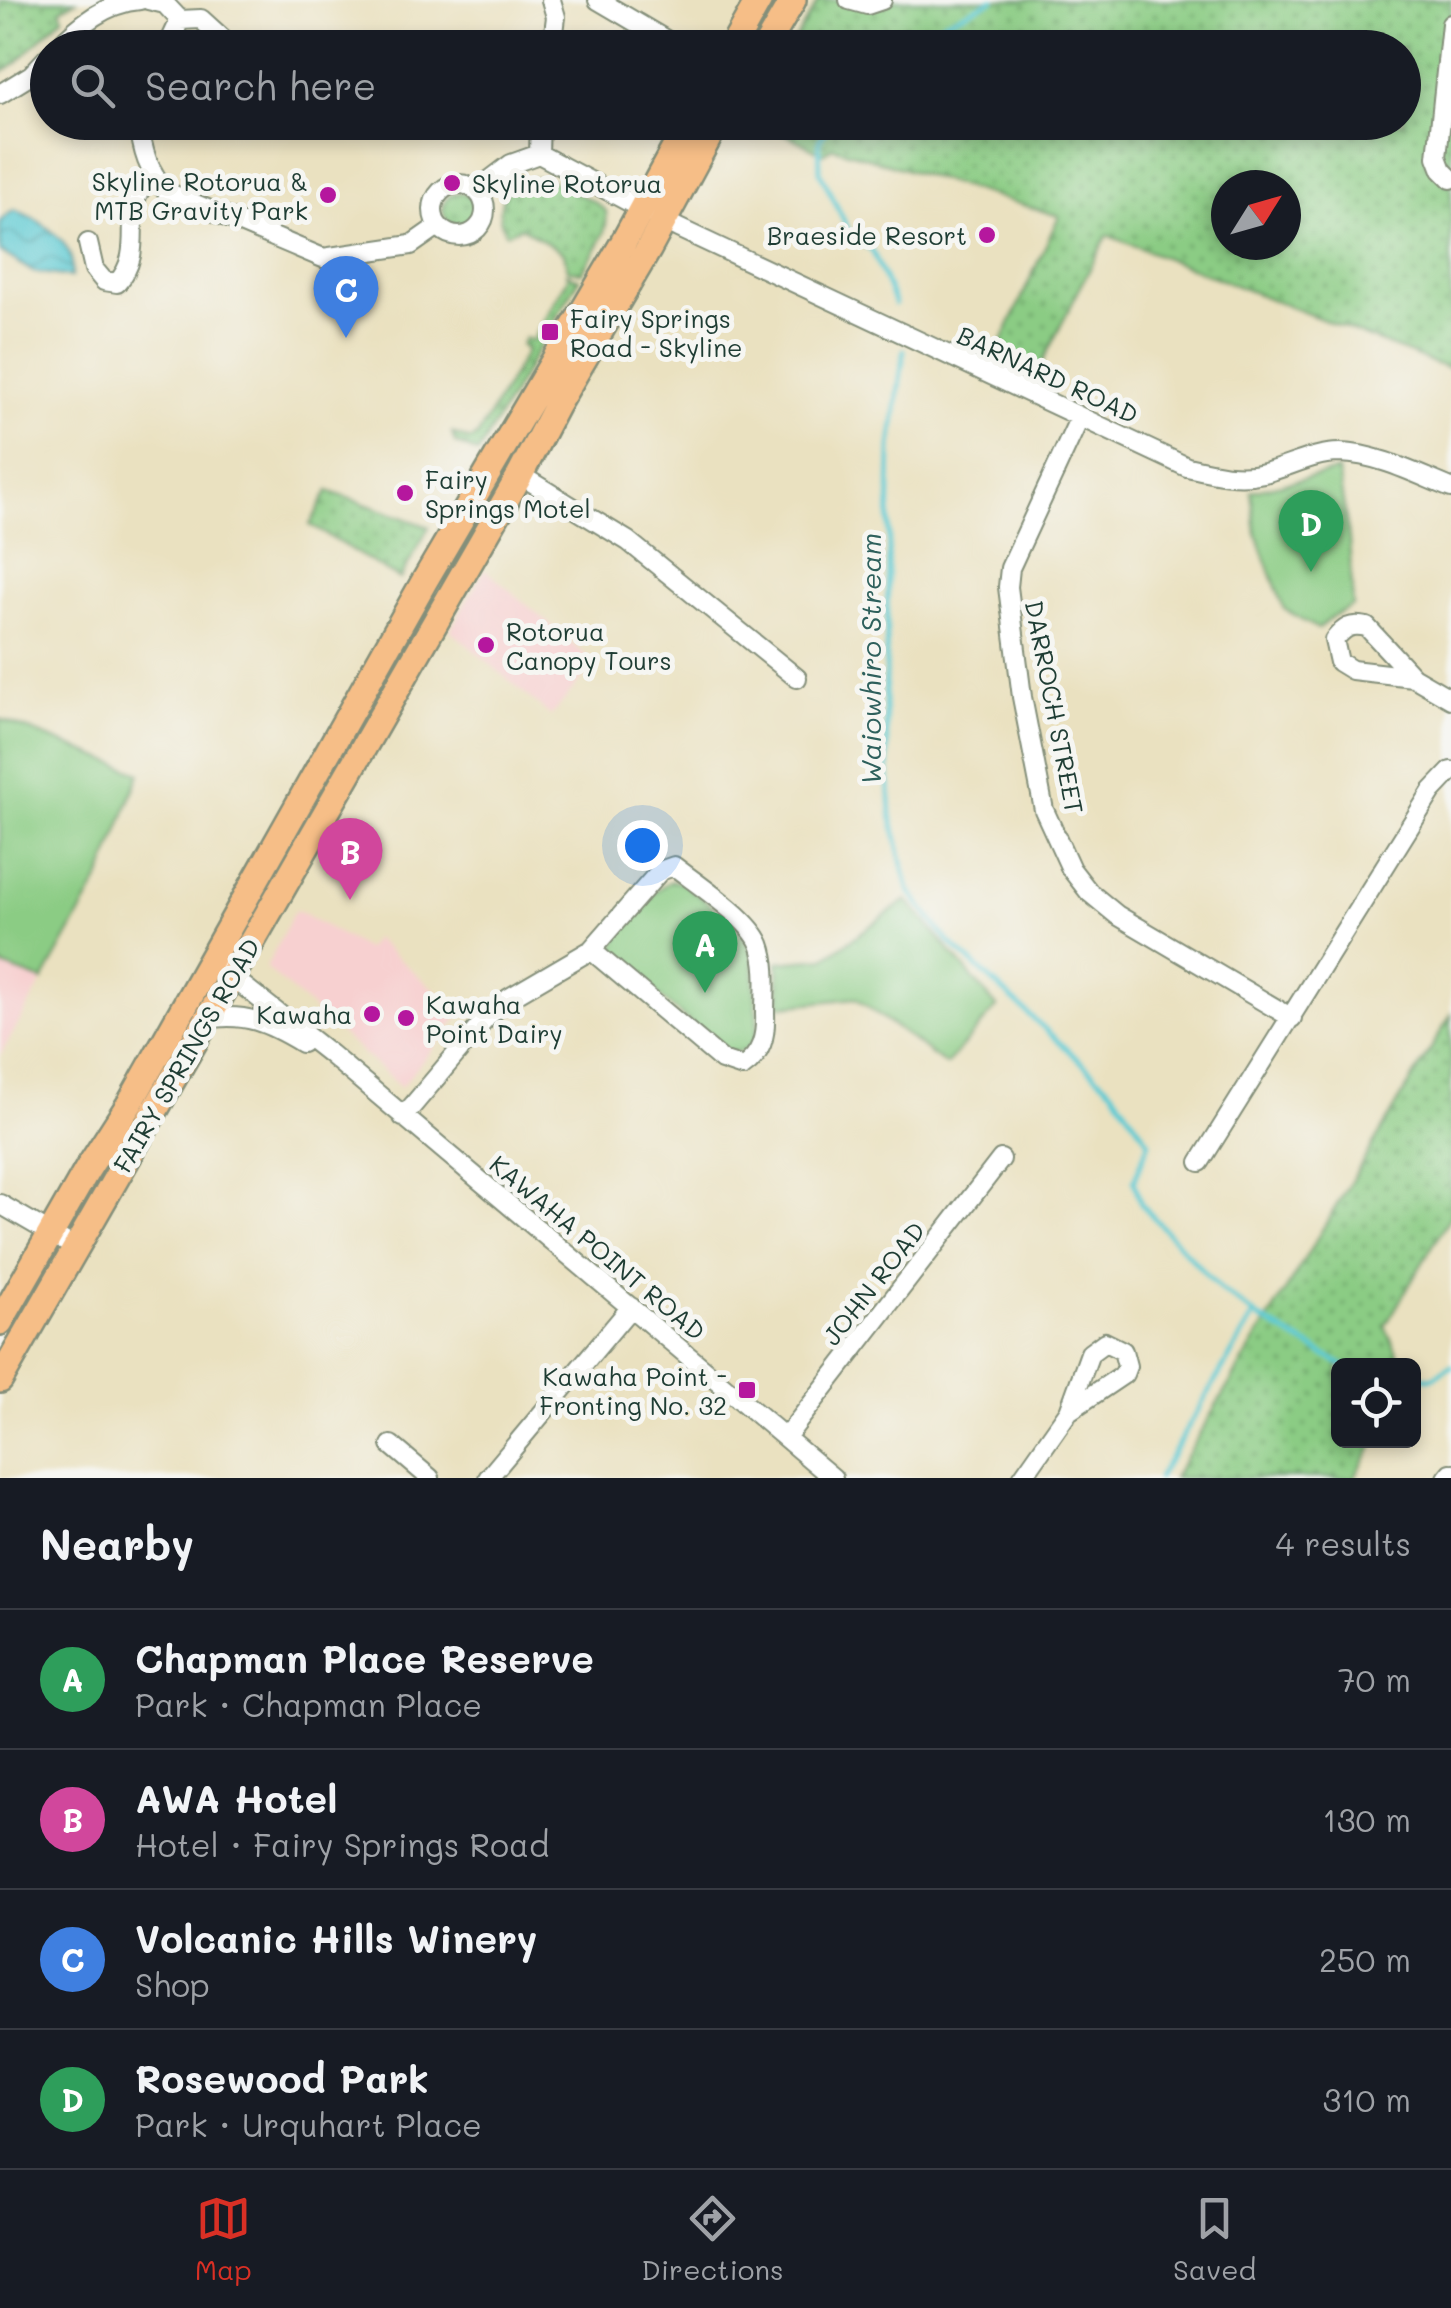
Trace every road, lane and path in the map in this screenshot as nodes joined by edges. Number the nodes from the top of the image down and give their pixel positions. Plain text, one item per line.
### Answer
1 (140, 0) edge
2 (148, 0) edge
3 (552, 0) edge
4 (598, 0) edge
5 (759, 0) edge
6 (793, 0) edge
7 (849, 0) edge
8 (882, 0) edge
9 (180, 20) junction
10 (1451, 24) edge
11 (74, 30) edge
12 (175, 30) edge
13 (213, 30) edge
14 (554, 30) edge
15 (649, 30) edge
16 (742, 30) edge
17 (776, 30) edge
18 (30, 76) edge
19 (0, 94) edge
20 (141, 140) edge
21 (539, 140) edge
22 (679, 140) edge
23 (707, 140) edge
24 (539, 154) junction
25 (152, 175) junction
26 (1451, 179) edge
27 (477, 190) junction
28 (641, 208) junction
29 (664, 220) junction
30 (431, 231) junction
31 (88, 243) dead end
32 (1080, 417) junction
33 (520, 475) junction
34 (1451, 488) edge
35 (424, 580) junction
36 (1413, 677) dead end
37 (796, 678) dead end
38 (1451, 699) edge
39 (343, 724) junction
40 (373, 730) junction
41 (1451, 771) edge
42 (592, 950) junction
43 (210, 962) junction
44 (232, 976) junction
45 (1292, 1018) junction
46 (207, 1020) junction
47 (330, 1054) junction
48 (403, 1117) junction
49 (1001, 1159) dead end
50 (1200, 1162) dead end
51 (0, 1204) edge
52 (50, 1234) junction
53 (76, 1248) junction
54 (631, 1308) junction
55 (0, 1322) edge
56 (0, 1380) edge
57 (1069, 1411) dead end
58 (786, 1438) junction
59 (391, 1446) dead end
60 (430, 1478) edge
61 (488, 1478) edge
62 (833, 1478) edge
63 (1022, 1478) edge

1 - 11 street
2 - 9 street
3 - 14 street
4 - 15 street
5 - 16 highway
6 - 17 highway
7 - 8 street
9 - 12 street
9 - 13 street
10 - 26 street
18 - 19 street
20 - 25 street
21 - 24 street
22 - 28 highway, FAIRY SPRINGS ROAD
23 - 29 highway, FAIRY SPRINGS ROAD
24 - 27 street
24 - 28 street, BARNARD ROAD
25 - 30 street
25 - 31 street
27 - 30 street
27 - 30 street
28 - 29 street, BARNARD ROAD
28 - 35 highway, FAIRY SPRINGS ROAD
29 - 32 street, BARNARD ROAD
29 - 33 highway, FAIRY SPRINGS ROAD
32 - 34 street, BARNARD ROAD
32 - 45 street, DARROCH STREET
33 - 35 highway
33 - 37 street
33 - 40 highway, FAIRY SPRINGS ROAD
35 - 39 highway, FAIRY SPRINGS ROAD
36 - 38 street
39 - 40 highway
39 - 43 highway, FAIRY SPRINGS ROAD
40 - 44 highway, FAIRY SPRINGS ROAD
41 - 45 street
42 - 42 street
42 - 48 street
43 - 44 street, KAWAHA POINT ROAD
43 - 52 highway, FAIRY SPRINGS ROAD
44 - 46 highway, FAIRY SPRINGS ROAD
44 - 47 street, KAWAHA POINT ROAD
45 - 50 street
46 - 47 street, KAWAHA POINT ROAD
46 - 53 highway, FAIRY SPRINGS ROAD
47 - 48 street, KAWAHA POINT ROAD
48 - 54 street, KAWAHA POINT ROAD
49 - 58 street, JOHN ROAD
51 - 52 street
52 - 53 street
52 - 55 highway, FAIRY SPRINGS ROAD
53 - 56 highway, FAIRY SPRINGS ROAD
54 - 58 street, KAWAHA POINT ROAD
54 - 61 street
57 - 63 street
58 - 62 street, KAWAHA POINT ROAD
59 - 60 street

